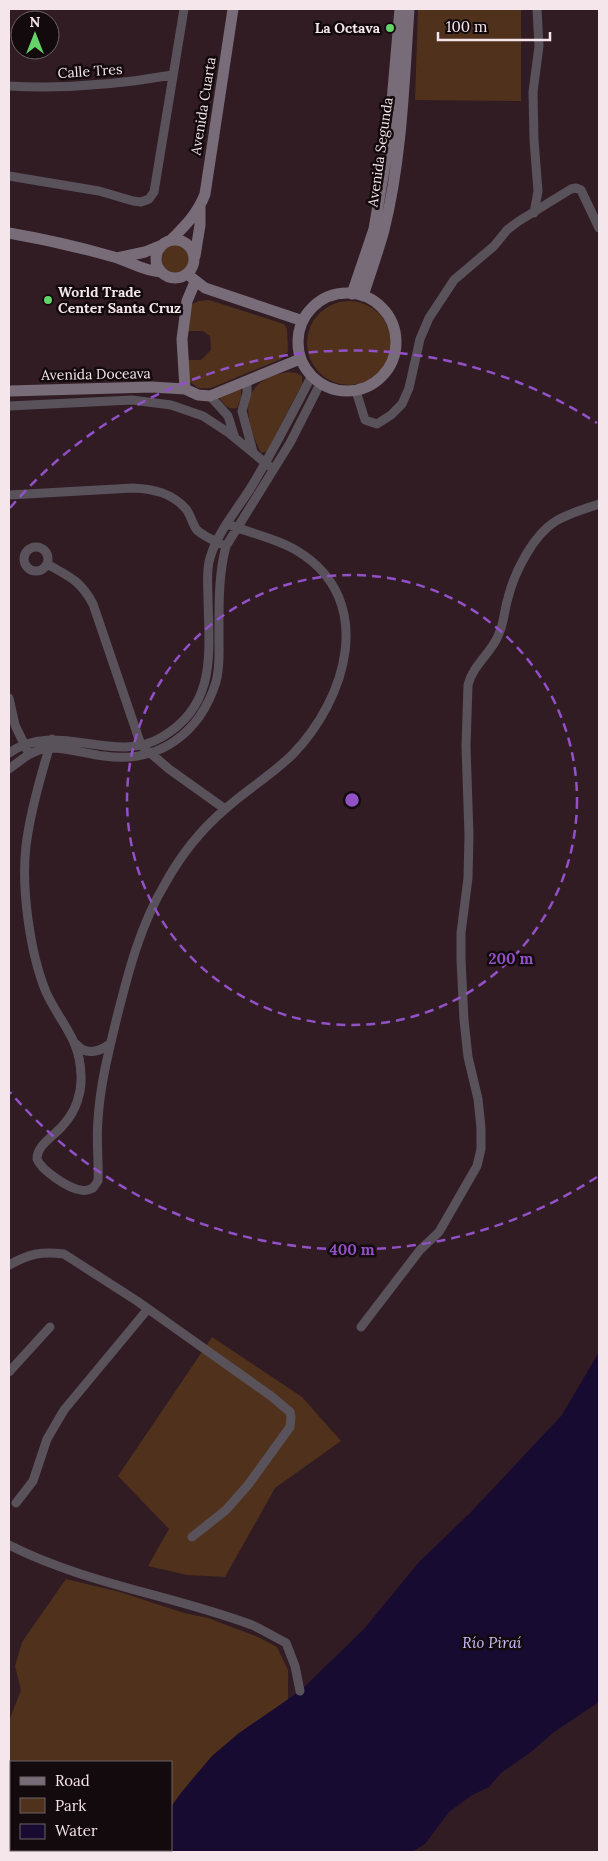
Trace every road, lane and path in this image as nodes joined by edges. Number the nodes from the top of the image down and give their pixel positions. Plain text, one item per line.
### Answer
1 (184, 9) edge
2 (233, 9) edge
3 (400, 9) edge
4 (409, 9) edge
5 (538, 9) edge
6 (172, 75) junction
7 (9, 86) edge
8 (9, 176) edge
9 (200, 207) junction
10 (534, 213) junction
11 (599, 228) edge
12 (9, 233) edge
13 (166, 243) junction
14 (194, 256) junction
15 (117, 258) junction
16 (161, 272) junction
17 (191, 278) junction
18 (358, 295) junction
19 (303, 321) junction
20 (300, 359) junction
21 (316, 380) junction
22 (247, 381) junction
23 (185, 389) junction
24 (9, 391) edge
25 (356, 391) junction
26 (210, 396) junction
27 (9, 406) edge
28 (242, 411) junction
29 (228, 416) junction
30 (235, 438) junction
31 (253, 452) junction
32 (264, 463) junction
33 (274, 469) junction
34 (9, 495) edge
35 (599, 504) edge
36 (228, 524) junction
37 (237, 528) junction
38 (216, 542) junction
39 (226, 546) junction
40 (47, 564) dead end
41 (9, 698) edge
42 (51, 744) junction
43 (24, 745) junction
44 (141, 745) junction
45 (9, 753) edge
46 (29, 754) junction
47 (151, 754) junction
48 (9, 769) edge
49 (225, 809) junction
50 (76, 1044) junction
51 (110, 1044) junction
52 (9, 1265) edge
53 (147, 1310) junction
54 (50, 1327) dead end
55 (361, 1328) dead end
56 (9, 1372) edge
57 (16, 1503) dead end
58 (192, 1537) dead end
59 (9, 1545) edge
60 (300, 1691) dead end

1 - 6 street
2 - 9 main road, Avenida Cuarta
3 - 18 main road, Avenida Segunda
4 - 18 main road, Avenida Segunda
5 - 10 street
6 - 7 street, Calle Tres
6 - 8 street
9 - 13 main road, Avenida Cuarta
9 - 14 main road, Avenida Cuarta
10 - 11 street
10 - 25 street
12 - 15 main road
13 - 14 main road
13 - 15 main road
13 - 16 main road
14 - 17 main road
15 - 16 main road
16 - 17 main road
17 - 19 main road
17 - 23 main road
18 - 19 main road
18 - 25 main road
19 - 20 main road
20 - 21 main road
20 - 22 main road
21 - 25 main road
21 - 32 street
21 - 33 street
22 - 26 main road
22 - 28 street
23 - 24 main road, Avenida Doceava
23 - 26 main road, Avenida Doceava
26 - 29 street
27 - 30 street
28 - 29 street
28 - 31 street
29 - 30 street
30 - 31 street
31 - 32 street
32 - 33 street
32 - 36 street
33 - 37 street
34 - 38 street
35 - 55 street
36 - 37 street
36 - 38 street
37 - 39 street
37 - 49 street
38 - 39 street
38 - 44 street
39 - 47 street
40 - 44 street
41 - 43 street
42 - 43 street
42 - 44 street
42 - 46 street
42 - 47 street
42 - 50 street
43 - 45 street
43 - 46 street
44 - 47 street
46 - 48 street
47 - 49 street
49 - 51 street
50 - 51 street
50 - 51 street
52 - 53 street
53 - 57 street
53 - 58 street
54 - 56 street
59 - 60 street

